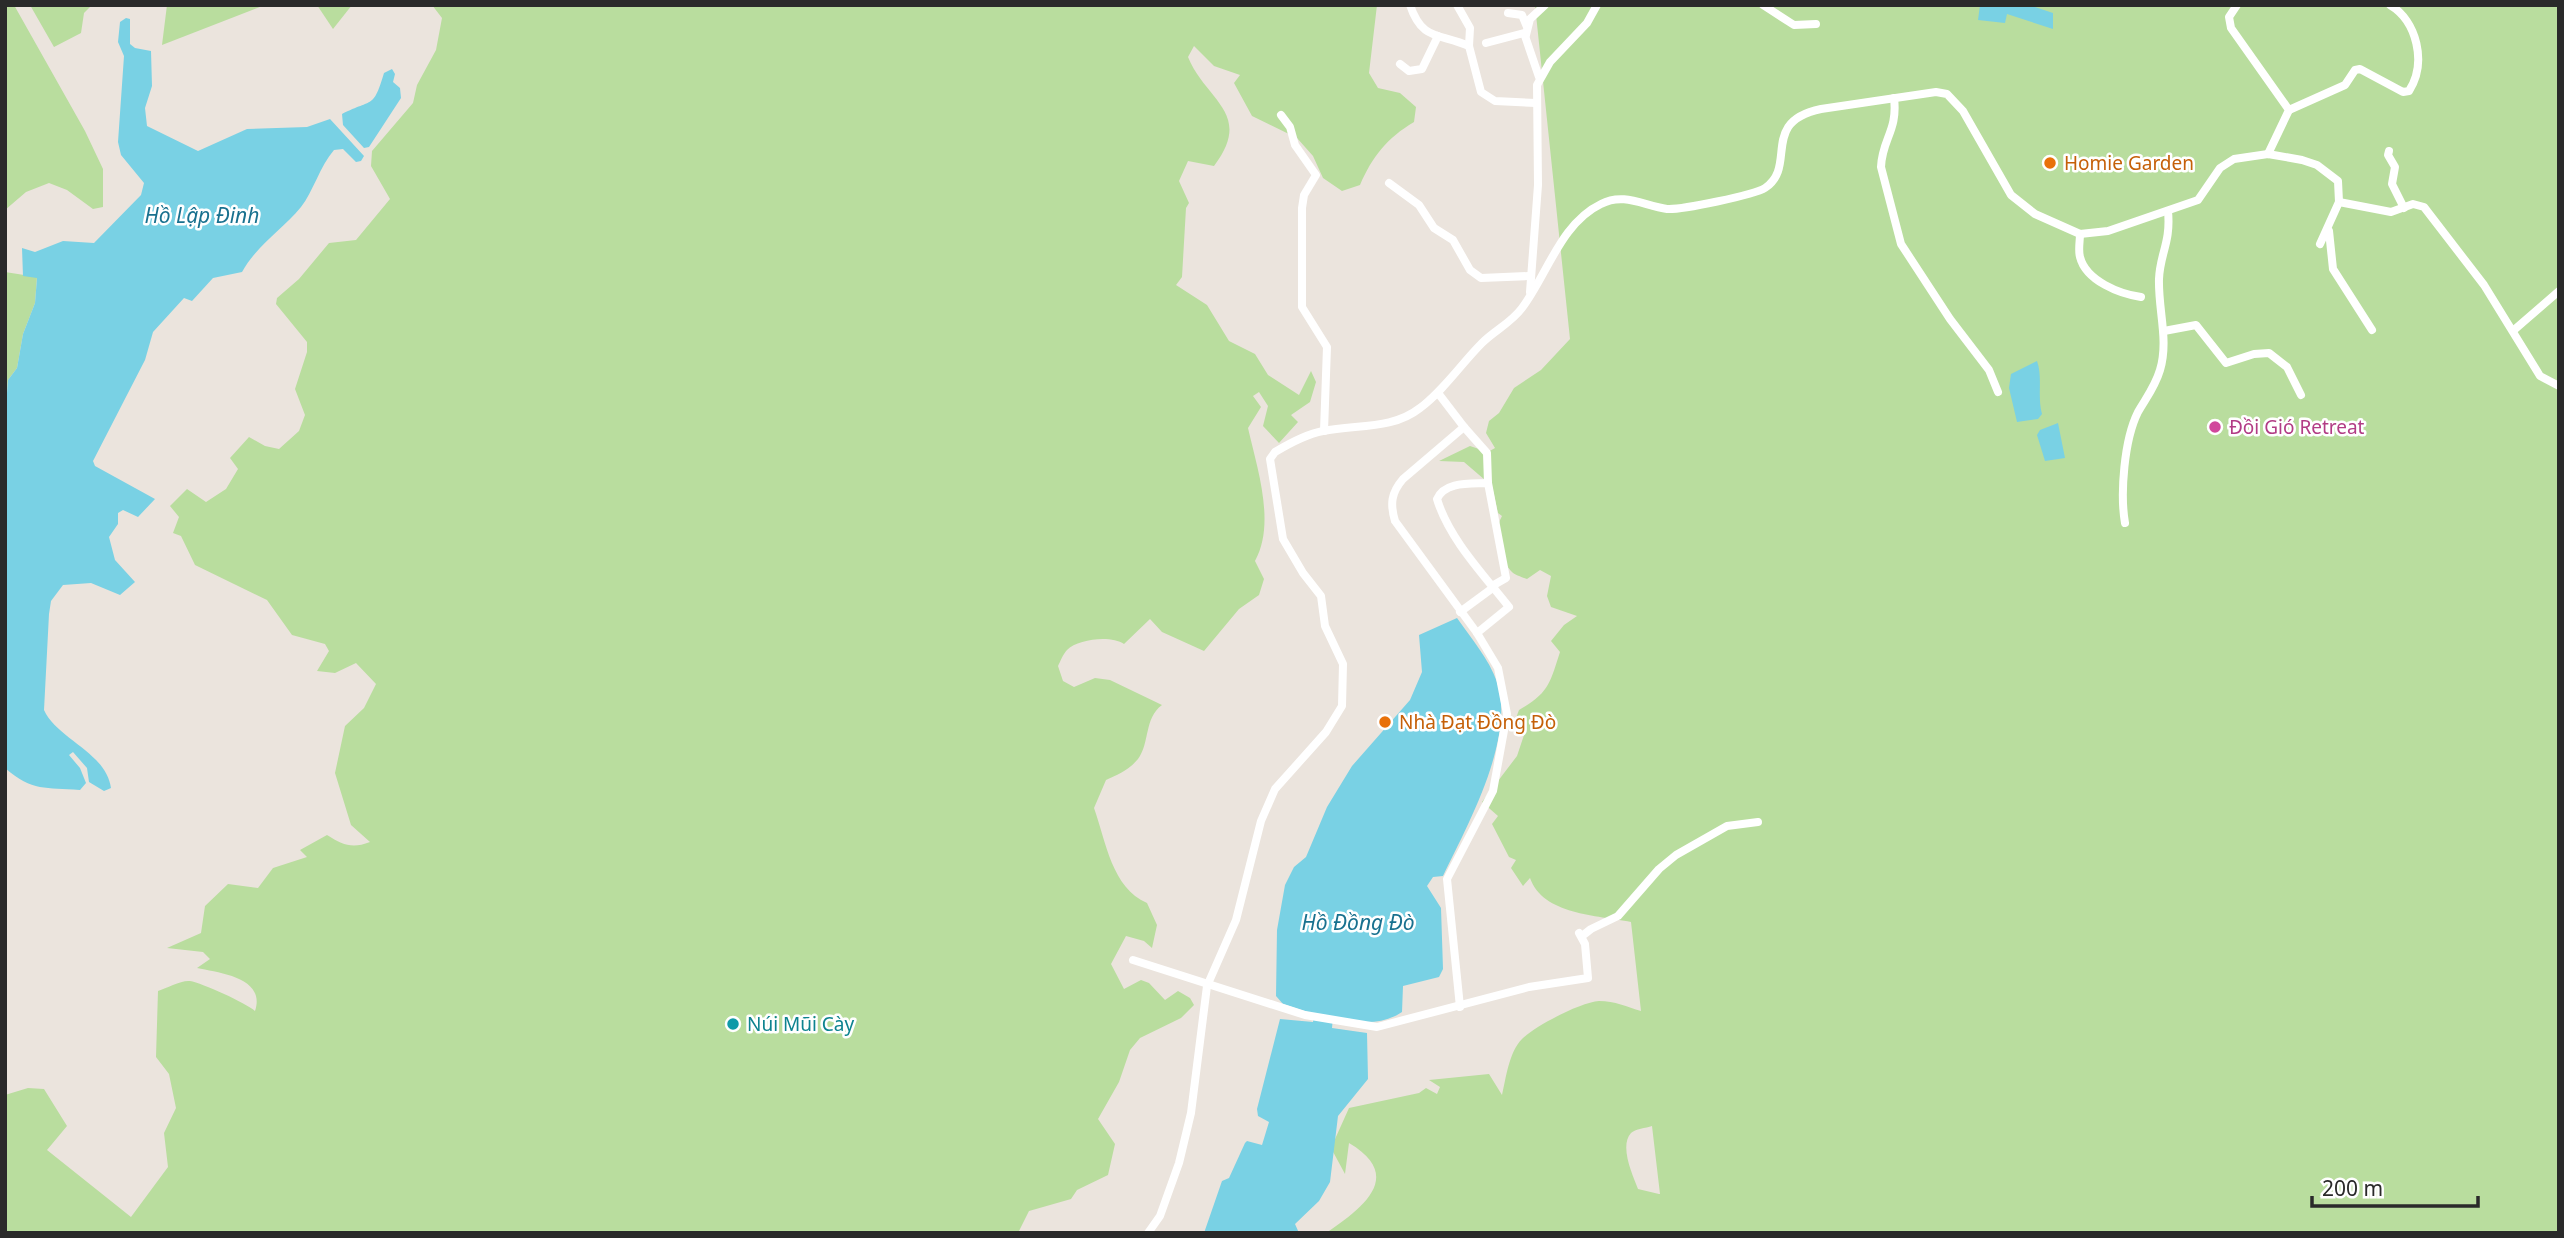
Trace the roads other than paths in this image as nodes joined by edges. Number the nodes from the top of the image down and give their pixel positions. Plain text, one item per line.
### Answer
1 (1409, 5) edge
2 (1457, 5) edge
3 (1545, 5) edge
4 (1597, 5) edge
5 (1763, 5) edge
6 (2237, 5) edge
7 (2390, 6) edge
8 (1508, 13) dead end
9 (1815, 23) dead end
10 (1527, 31) junction
11 (1438, 36) junction
12 (1486, 43) dead end
13 (1469, 46) junction
14 (1399, 64) dead end
15 (1539, 76) junction
16 (1894, 98) junction
17 (1536, 103) junction
18 (2289, 110) junction
19 (1281, 115) dead end
20 (2389, 151) dead end
21 (2268, 154) junction
22 (1389, 183) dead end
23 (2339, 202) junction
24 (2404, 208) junction
25 (2168, 211) junction
26 (2329, 231) junction
27 (2080, 234) junction
28 (2320, 244) dead end
29 (1529, 276) junction
30 (2559, 291) edge
31 (1530, 295) junction
32 (2141, 297) dead end
33 (2372, 330) dead end
34 (2514, 330) junction
35 (2164, 331) junction
36 (2559, 386) edge
37 (1998, 392) dead end
38 (1438, 393) junction
39 (2301, 395) dead end
40 (1464, 427) junction
41 (1324, 431) junction
42 (1488, 483) junction
43 (2126, 523) dead end
44 (1493, 587) junction
45 (1460, 612) junction
46 (1477, 633) junction
47 (1758, 822) dead end
48 (1133, 960) dead end
49 (1207, 986) junction
50 (1460, 1007) junction
51 (1148, 1233) edge

1 - 11 street
2 - 13 street
3 - 10 street
4 - 15 street
5 - 9 street
6 - 18 street
7 - 18 street
8 - 10 street
10 - 12 street
10 - 15 street
11 - 13 street
11 - 14 street
13 - 17 street
15 - 17 street
16 - 27 street
16 - 31 street
16 - 37 street
17 - 29 street
18 - 21 street
19 - 41 street
20 - 24 street
21 - 23 street
21 - 25 street
22 - 29 street
23 - 24 street
23 - 26 street
24 - 34 street
25 - 27 street
25 - 35 street
26 - 28 street
26 - 33 street
27 - 32 street
29 - 31 street
30 - 34 street
31 - 38 street
34 - 36 street
35 - 39 street
35 - 43 street
38 - 40 street
38 - 41 street
40 - 42 street
40 - 45 street
41 - 49 street
42 - 44 street
42 - 44 street
44 - 45 street
44 - 46 street
45 - 46 street
46 - 50 street
47 - 50 street
48 - 49 street
49 - 50 street
49 - 51 street

